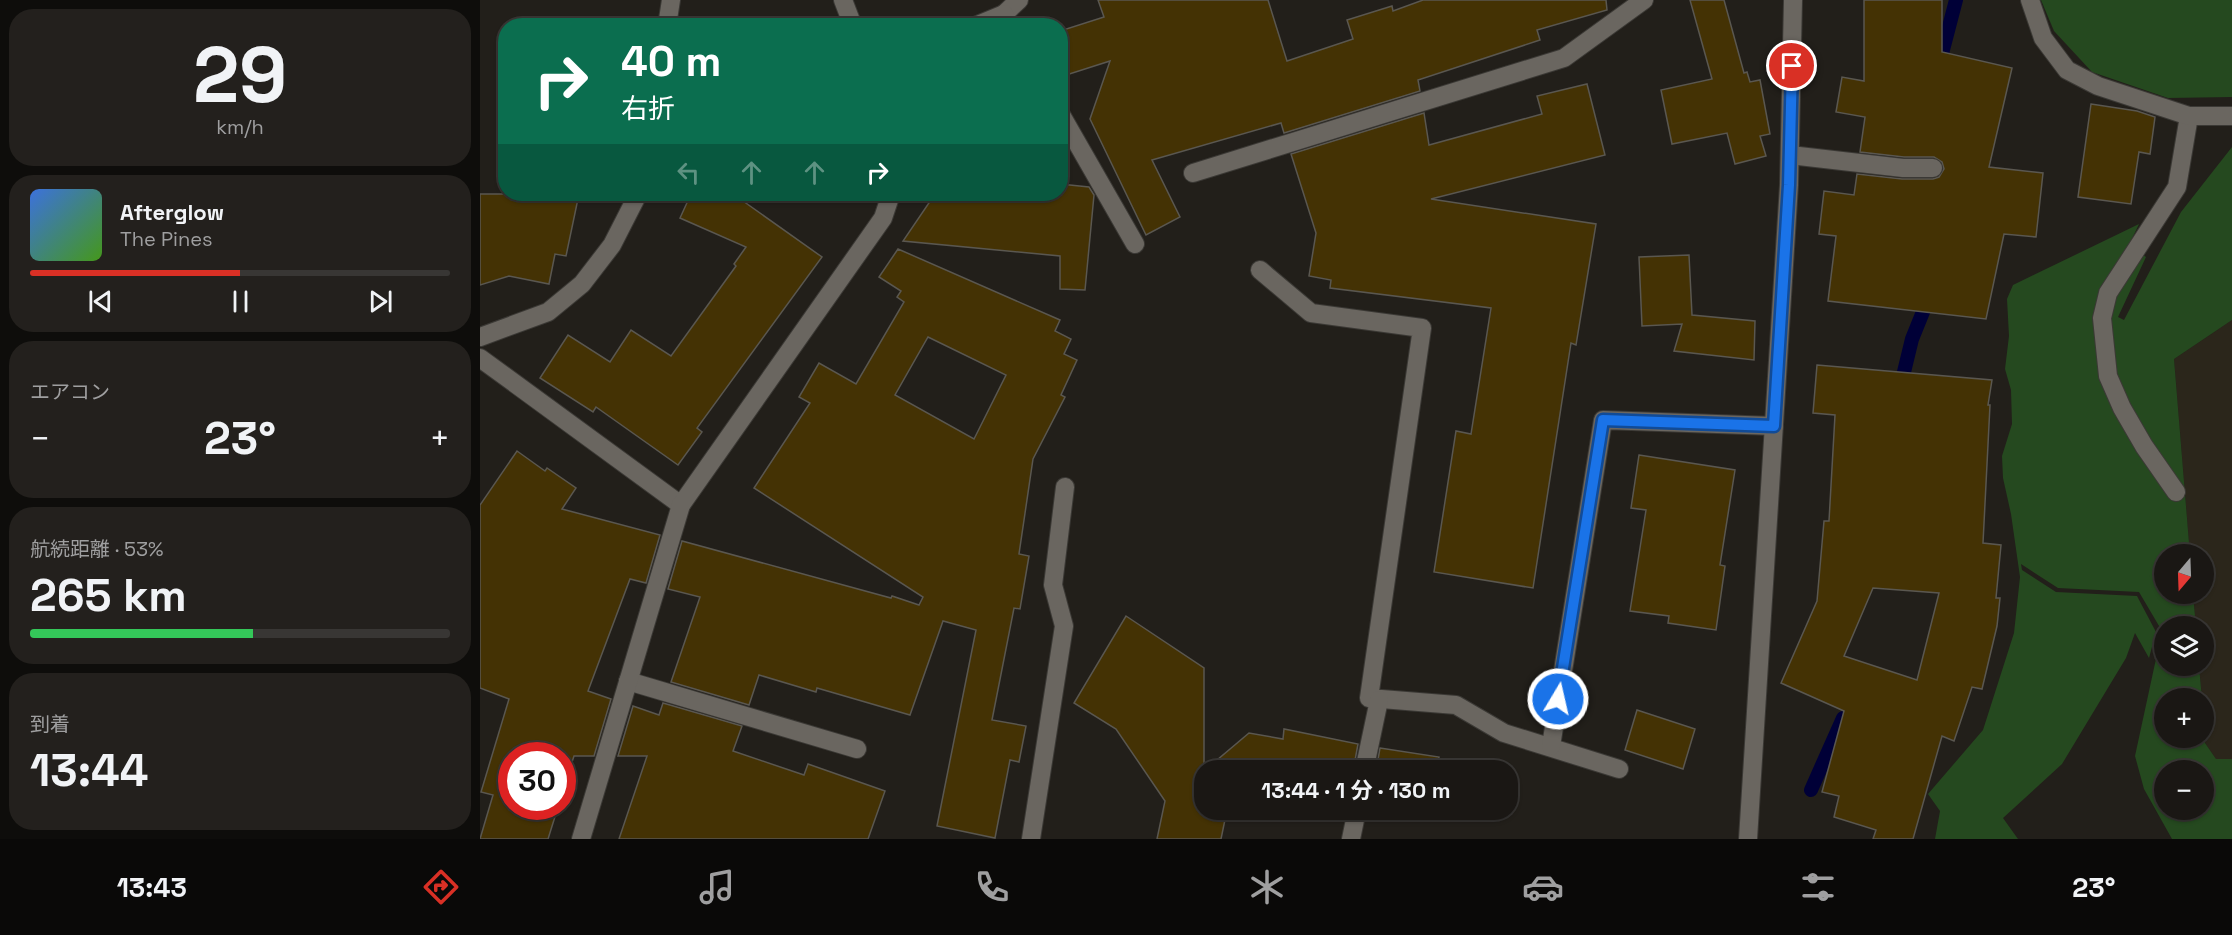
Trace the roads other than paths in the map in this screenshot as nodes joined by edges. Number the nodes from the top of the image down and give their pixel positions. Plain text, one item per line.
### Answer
1 (671, 0) edge
2 (843, 0) edge
3 (1019, 0) edge
4 (1644, 0) edge
5 (1793, 0) edge
6 (2030, 0) edge
7 (668, 18) edge
8 (850, 18) edge
9 (1008, 18) edge
10 (2188, 116) junction
11 (2232, 116) edge
12 (1068, 127) edge
13 (1790, 154) junction
14 (1933, 168) dead end
15 (1193, 173) dead end
16 (634, 201) edge
17 (889, 201) edge
18 (1136, 244) dead end
19 (1260, 270) dead end
20 (480, 337) edge
21 (480, 358) edge
22 (1774, 426) junction
23 (1065, 487) dead end
24 (2176, 492) dead end
25 (681, 505) junction
26 (628, 681) junction
27 (1379, 700) junction
28 (1551, 746) junction
29 (856, 749) dead end
30 (1366, 760) edge
31 (1619, 769) dead end
32 (1354, 820) edge
33 (581, 839) edge
34 (1032, 839) edge
35 (1351, 839) edge
36 (1748, 839) edge

1 - 7 street
2 - 8 street
3 - 9 street
4 - 15 street
5 - 13 street
6 - 10 street
10 - 11 street
10 - 24 street
12 - 18 street
13 - 14 street
13 - 22 street
16 - 20 street
17 - 25 street
19 - 27 street
21 - 25 street
22 - 28 street
22 - 36 street
23 - 34 street
25 - 26 street
26 - 29 street
26 - 33 street
27 - 28 street
27 - 30 street
28 - 31 street
32 - 35 street

